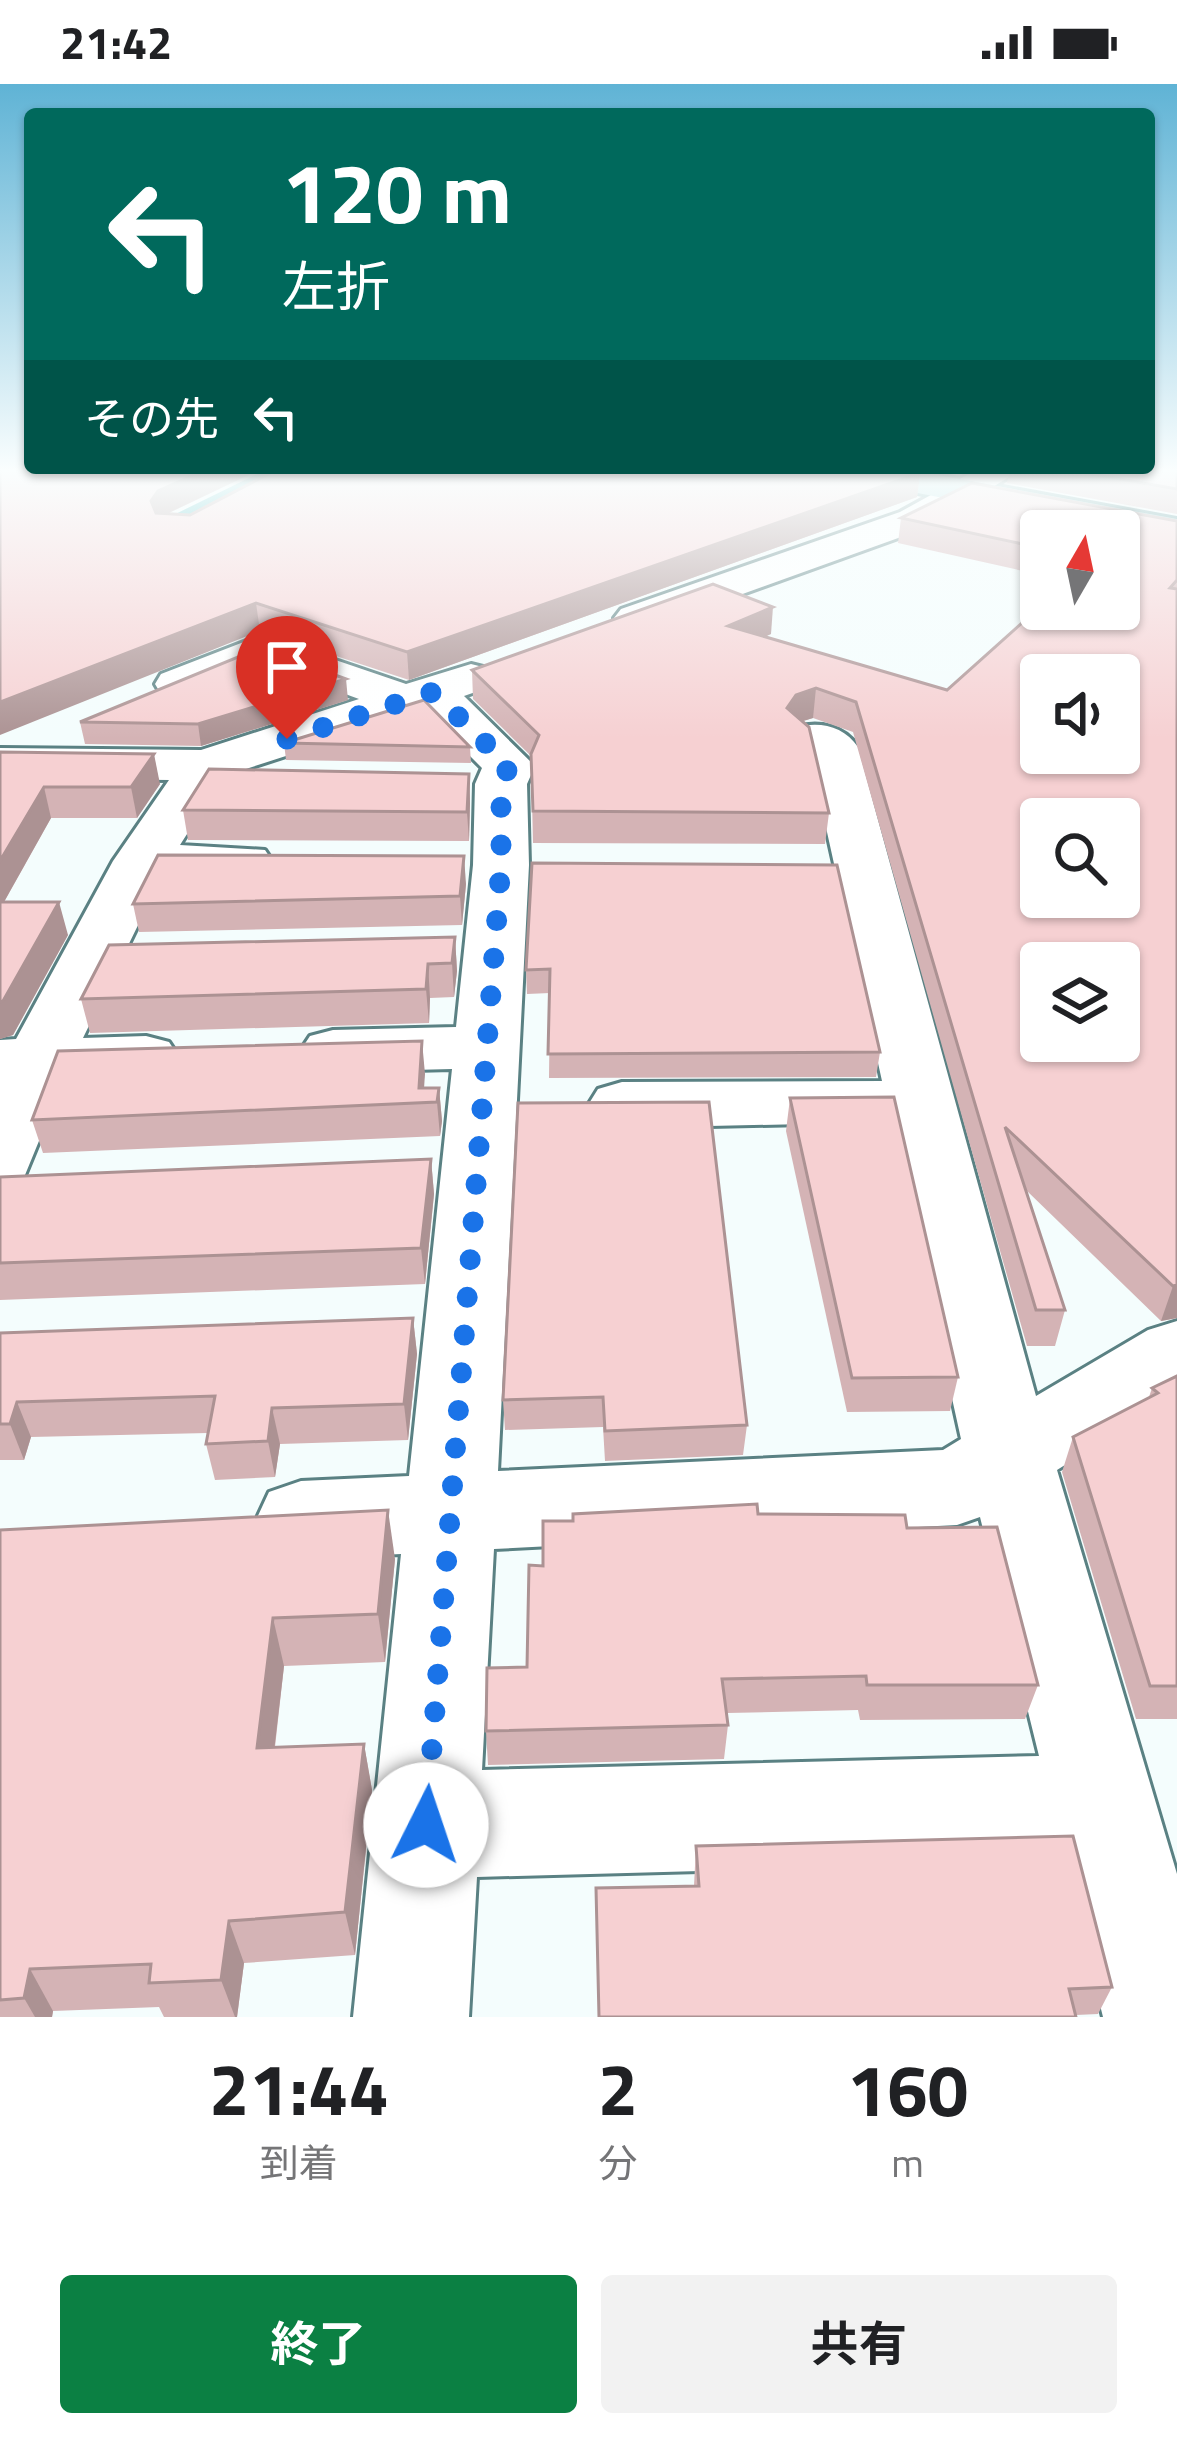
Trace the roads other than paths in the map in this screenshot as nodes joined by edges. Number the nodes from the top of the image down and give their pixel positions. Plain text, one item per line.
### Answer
1 (803, 559) edge
2 (607, 629) edge
3 (520, 661) edge
4 (421, 696) junction
5 (814, 737) edge
6 (0, 760) edge
7 (198, 772) junction
8 (310, 781) edge
9 (141, 861) junction
10 (309, 863) edge
11 (163, 955) edge
12 (92, 956) junction
13 (273, 1053) edge
14 (202, 1055) edge
15 (19, 1061) edge
16 (919, 1103) junction
17 (462, 1121) junction
18 (0, 1158) edge
19 (71, 1181) edge
20 (0, 1185) edge
21 (1177, 1353) edge
22 (1009, 1457) junction
23 (451, 1513) junction
24 (214, 1524) edge
25 (1103, 1807) junction
26 (426, 1825) junction
27 (411, 2017) edge
28 (1161, 2017) edge

1 - 2 street
3 - 4 street
4 - 6 street
4 - 7 street
4 - 17 street
5 - 16 street
6 - 7 street
7 - 8 street
7 - 9 street
9 - 10 street
9 - 12 street
11 - 12 street
12 - 15 street
13 - 17 street
14 - 15 street
15 - 18 street
16 - 17 street
16 - 22 street
17 - 23 street
19 - 20 street
21 - 22 street
22 - 23 street
22 - 25 street
23 - 24 street
23 - 26 street
25 - 26 street
25 - 28 street
26 - 27 street

